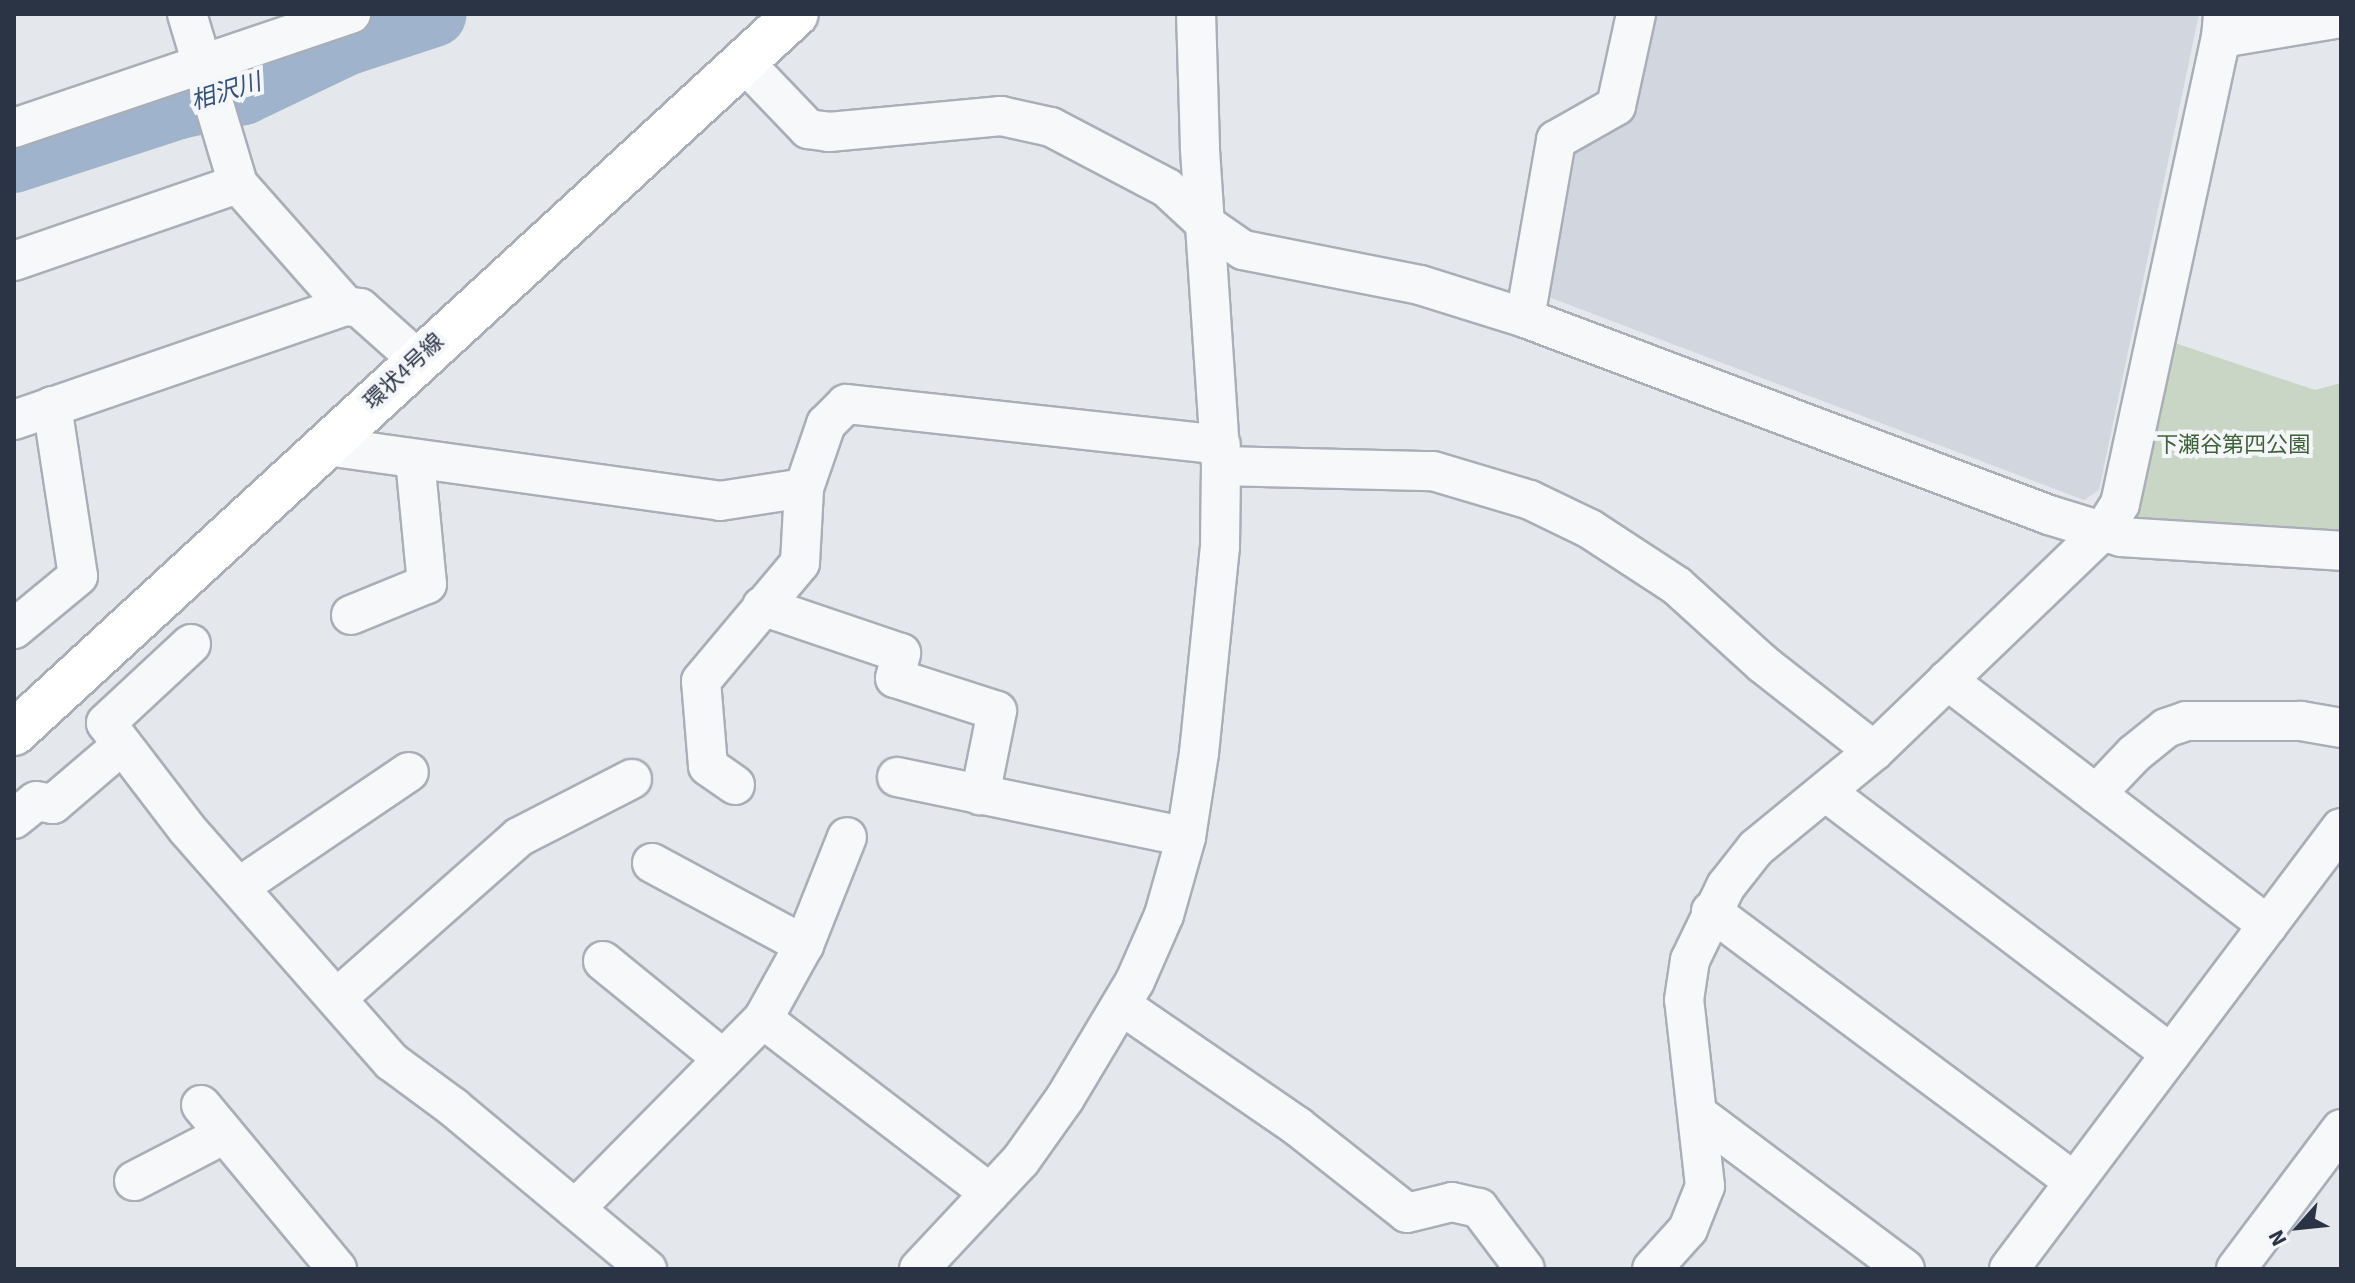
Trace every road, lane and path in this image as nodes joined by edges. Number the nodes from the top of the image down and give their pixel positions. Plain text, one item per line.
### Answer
1 (187, 14) edge
2 (351, 14) edge
3 (796, 14) edge
4 (1196, 14) edge
5 (1636, 14) edge
6 (2341, 18) edge
7 (2222, 26) edge
8 (744, 62) junction
9 (206, 71) junction
10 (14, 128) edge
11 (238, 184) junction
12 (1207, 225) junction
13 (14, 261) edge
14 (346, 306) junction
15 (1525, 318) junction
16 (417, 359) junction
17 (52, 406) junction
18 (14, 420) edge
19 (326, 446) junction
20 (1221, 456) junction
21 (415, 460) junction
22 (804, 488) junction
23 (2103, 531) junction
24 (2341, 551) edge
25 (762, 606) junction
26 (351, 615) dead end
27 (14, 629) edge
28 (191, 644) dead end
29 (1947, 680) junction
30 (2341, 728) edge
31 (14, 733) edge
32 (122, 745) junction
33 (1874, 751) junction
34 (409, 772) dead end
35 (897, 777) dead end
36 (632, 779) dead end
37 (735, 785) dead end
38 (1826, 792) junction
39 (2096, 794) junction
40 (980, 795) junction
41 (14, 819) edge
42 (2341, 828) edge
43 (847, 837) dead end
44 (1186, 837) junction
45 (652, 863) dead end
46 (239, 887) junction
47 (1711, 911) junction
48 (2268, 925) junction
49 (804, 945) junction
50 (603, 961) dead end
51 (337, 998) junction
52 (1121, 1005) junction
53 (763, 1019) junction
54 (2171, 1054) junction
55 (723, 1059) junction
56 (1699, 1115) junction
57 (2341, 1129) edge
58 (134, 1181) dead end
59 (2074, 1182) junction
60 (990, 1193) junction
61 (575, 1209) junction
62 (931, 1265) edge
63 (326, 1266) edge
64 (647, 1269) edge
65 (1525, 1269) edge
66 (1652, 1269) edge
67 (1905, 1269) edge
68 (2009, 1269) edge
69 (2236, 1269) edge

1 - 9 street
2 - 9 street
3 - 8 main road, 環状4号線
4 - 12 street
5 - 15 street
6 - 7 street
7 - 23 street
8 - 12 street
8 - 16 main road, 環状4号線
9 - 10 street
9 - 11 street
11 - 13 street
11 - 14 street
12 - 15 street
12 - 20 street
14 - 16 street
14 - 17 street
15 - 23 street
16 - 19 main road, 環状4号線
17 - 18 street
17 - 27 street
19 - 21 street
19 - 31 main road, 環状4号線
20 - 22 street
20 - 33 street
20 - 44 street
21 - 22 street
21 - 26 street
22 - 25 street
23 - 24 street
23 - 29 street
25 - 37 street
25 - 40 street
28 - 32 street
29 - 33 street
29 - 39 street
30 - 39 street
32 - 41 street
32 - 46 street
33 - 38 street
34 - 46 street
35 - 40 street
36 - 51 street
38 - 47 street
38 - 54 street
39 - 48 street
40 - 44 street
42 - 48 street
43 - 49 street
44 - 52 street
45 - 49 street
46 - 51 street
47 - 56 street
47 - 59 street
48 - 54 street
49 - 53 street
50 - 55 street
51 - 61 street
52 - 60 street
52 - 65 street
53 - 55 street
53 - 60 street
54 - 59 street
55 - 61 street
56 - 66 street
56 - 67 street
57 - 69 street
58 - 63 street
59 - 68 street
60 - 62 street
61 - 64 street

